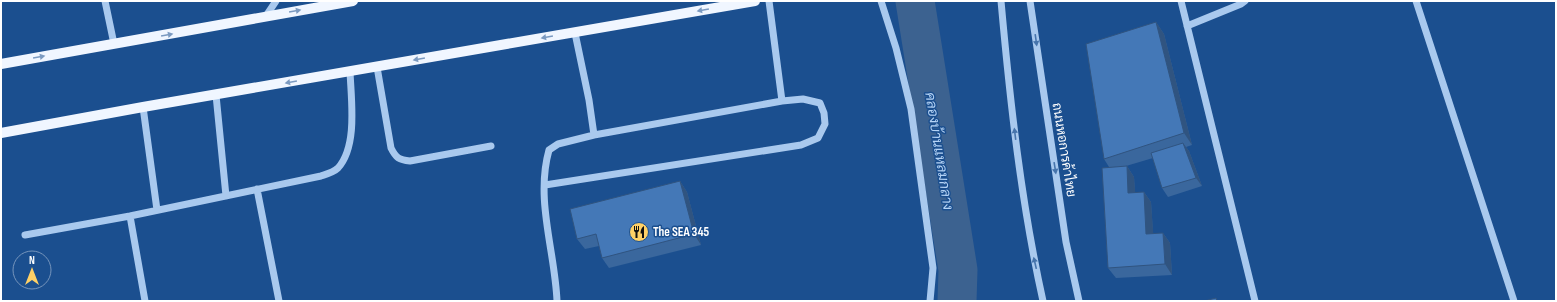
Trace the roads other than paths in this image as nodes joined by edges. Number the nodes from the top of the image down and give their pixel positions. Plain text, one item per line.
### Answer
1 (105, 1) edge
2 (276, 1) edge
3 (353, 1) edge
4 (755, 1) edge
5 (769, 1) edge
6 (880, 1) edge
7 (1001, 1) edge
8 (1030, 1) edge
9 (1181, 1) edge
10 (1245, 1) edge
11 (1416, 1) edge
12 (266, 16) junction
13 (1187, 26) junction
14 (575, 33) junction
15 (114, 44) junction
16 (1, 64) edge
17 (377, 67) junction
18 (350, 71) junction
19 (216, 94) junction
20 (782, 101) junction
21 (143, 107) junction
22 (1, 133) edge
23 (594, 135) junction
24 (491, 146) dead end
25 (545, 185) junction
26 (258, 189) junction
27 (226, 196) junction
28 (157, 210) junction
29 (130, 216) junction
30 (25, 235) dead end
31 (145, 301) edge
32 (279, 301) edge
33 (557, 301) edge
34 (930, 301) edge
35 (1043, 301) edge
36 (1079, 301) edge
37 (1255, 301) edge
38 (1514, 301) edge

1 - 15 street
2 - 12 street
12 -> 3 main road
4 -> 14 main road
5 - 20 street
6 - 34 street
35 -> 7 street
8 -> 36 street, ถนนหอการค้าไทย
9 - 13 street
10 - 13 street
11 - 38 street
15 -> 12 main road
13 - 37 street
14 -> 17 main road
14 - 23 street
16 -> 15 main road
17 - 18 main road
17 - 24 street
18 -> 19 main road
18 - 26 street
19 - 21 main road
19 - 27 street
20 - 23 street
20 - 25 street
21 - 22 main road
21 - 28 street
23 - 25 street
25 - 33 street
26 - 27 street
26 - 32 street
27 - 28 street
28 - 29 street
29 - 30 street
29 - 31 street

